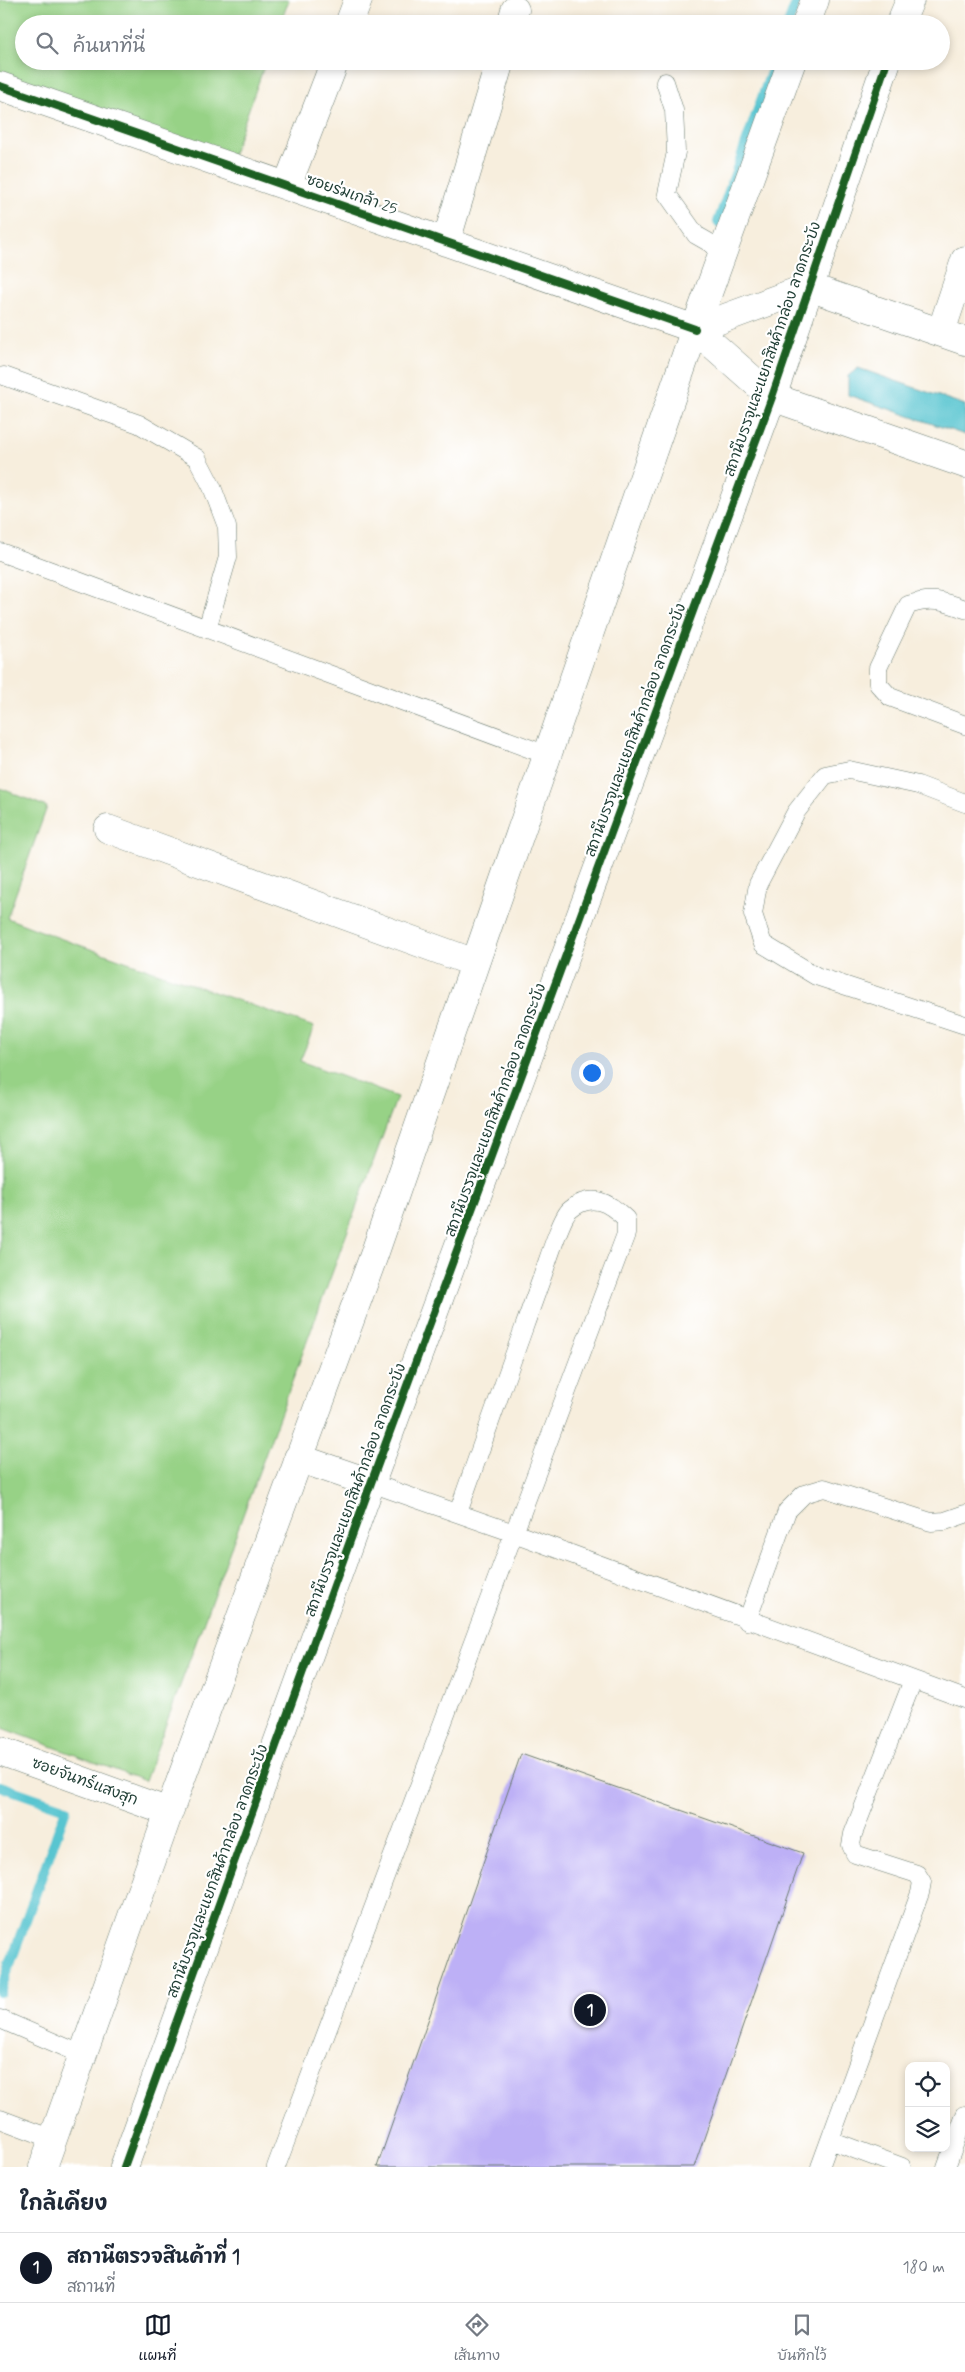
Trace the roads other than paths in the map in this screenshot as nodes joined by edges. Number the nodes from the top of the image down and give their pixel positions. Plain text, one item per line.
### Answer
1 (358, 0) edge
2 (815, 0) edge
3 (910, 0) edge
4 (352, 15) edge
5 (809, 15) edge
6 (904, 15) edge
7 (332, 70) edge
8 (497, 70) edge
9 (789, 70) edge
10 (884, 70) edge
11 (666, 82) dead end
12 (0, 86) edge
13 (287, 186) junction
14 (446, 242) junction
15 (724, 252) junction
16 (965, 260) edge
17 (809, 287) junction
18 (696, 329) junction
19 (953, 336) edge
20 (4, 376) dead end
21 (772, 397) junction
22 (965, 464) edge
23 (0, 552) edge
24 (965, 609) edge
25 (207, 629) junction
26 (965, 725) edge
27 (547, 755) junction
28 (965, 804) edge
29 (108, 828) dead end
30 (475, 962) junction
31 (965, 1025) edge
32 (298, 1458) junction
33 (371, 1483) junction
34 (458, 1513) junction
35 (965, 1514) edge
36 (514, 1533) junction
37 (747, 1621) junction
38 (913, 1680) junction
39 (965, 1699) edge
40 (0, 1751) edge
41 (170, 1812) junction
42 (0, 2020) edge
43 (83, 2055) junction
44 (965, 2115) edge
45 (0, 2120) edge
46 (53, 2139) junction
47 (830, 2140) junction
48 (42, 2167) edge
49 (124, 2167) edge
50 (276, 2167) edge
51 (820, 2167) edge
52 (902, 2167) edge
53 (946, 2167) edge

1 - 4 street
2 - 5 street
3 - 6 street
7 - 13 street
8 - 14 street
9 - 15 street
10 - 17 street, สถานีบรรจุและแยกสินค้ากล่อง ลาดกระบัง
11 - 15 lane
12 - 13 street, ซอยร่มเกล้า 25
13 - 14 street, ซอยร่มเกล้า 25
14 - 18 street, ซอยร่มเกล้า 25
15 - 18 street
16 - 19 street
17 - 18 street, สถานีบรรจุและแยกสินค้ากล่อง ลาดกระบัง
17 - 19 street, สถานีบรรจุและแยกสินค้ากล่อง ลาดกระบัง
17 - 21 street, สถานีบรรจุและแยกสินค้ากล่อง ลาดกระบัง
18 - 21 street, สถานีบรรจุและแยกสินค้ากล่อง ลาดกระบัง
18 - 27 street
20 - 25 lane
21 - 22 street, สถานีบรรจุและแยกสินค้ากล่อง ลาดกระบัง
21 - 33 street, สถานีบรรจุและแยกสินค้ากล่อง ลาดกระบัง
23 - 25 lane
24 - 26 lane
25 - 27 lane
27 - 30 street
28 - 31 lane
29 - 30 street
30 - 32 street
32 - 33 street
32 - 41 street
33 - 34 lane
33 - 49 street, สถานีบรรจุและแยกสินค้ากล่อง ลาดกระบัง
34 - 36 lane
34 - 36 lane
35 - 37 lane
36 - 37 lane
36 - 50 lane
37 - 38 lane
38 - 39 lane
38 - 47 lane
40 - 41 street, ซอยจันทร์แสงสุก
41 - 43 street
42 - 43 lane
43 - 46 street
44 - 53 lane
45 - 46 lane
46 - 48 street
47 - 51 lane
47 - 52 lane

